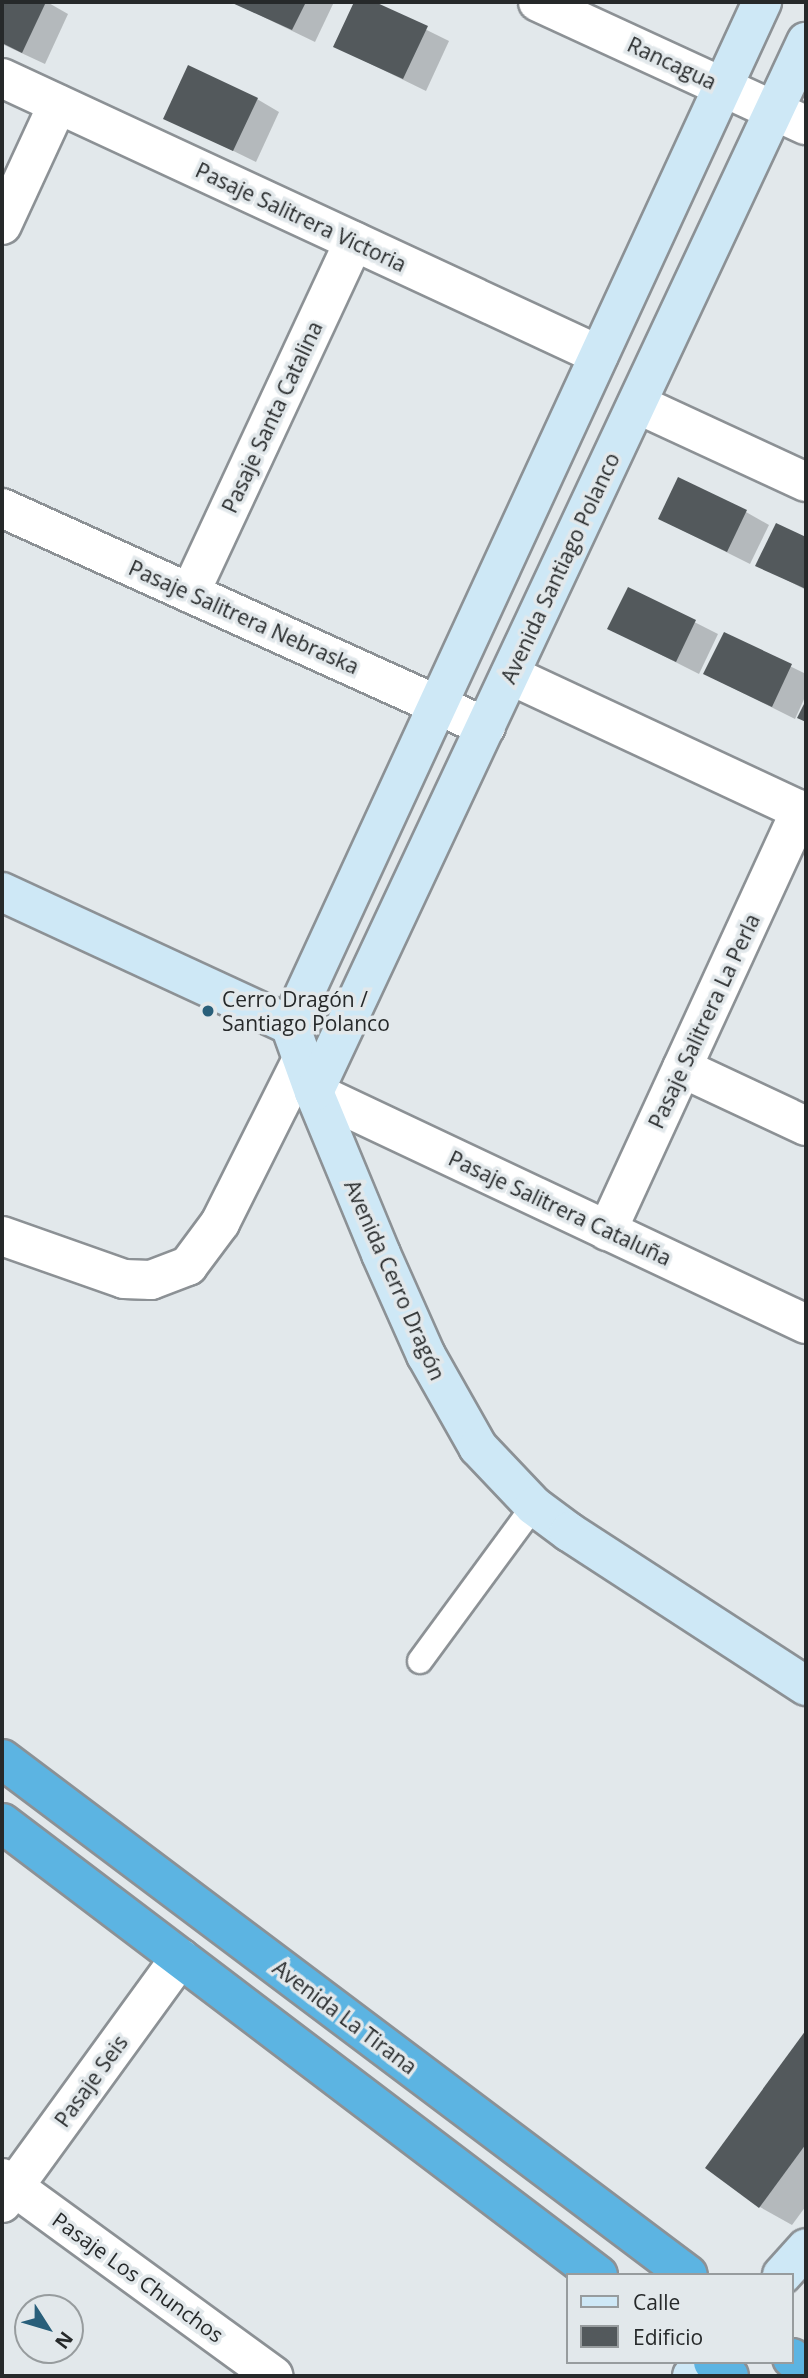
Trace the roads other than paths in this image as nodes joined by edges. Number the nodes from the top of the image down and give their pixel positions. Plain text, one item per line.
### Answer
1 (538, 2) edge
2 (762, 2) edge
3 (806, 43) edge
4 (2, 79) edge
5 (723, 87) junction
6 (58, 104) junction
7 (791, 118) edge
8 (2, 225) edge
9 (354, 241) junction
10 (599, 355) junction
11 (637, 404) junction
12 (806, 482) edge
13 (2, 508) edge
14 (190, 593) junction
15 (510, 675) junction
16 (438, 705) junction
17 (486, 727) junction
18 (804, 811) edge
19 (2, 892) edge
20 (297, 1041) junction
21 (682, 1068) junction
22 (314, 1093) junction
23 (806, 1126) edge
24 (607, 1231) junction
25 (2, 1237) edge
26 (806, 1324) edge
27 (534, 1506) junction
28 (420, 1661) dead end
29 (806, 1686) edge
30 (2, 1759) edge
31 (2, 1823) edge
32 (180, 1958) junction
33 (6, 2189) edge
34 (806, 2248) edge
35 (595, 2273) edge
36 (685, 2273) edge
37 (784, 2273) edge
38 (715, 2364) edge
39 (274, 2376) edge
40 (729, 2376) edge

1 - 5 street, Rancagua
2 - 5 street
3 - 7 street, Avenida Santiago Polanco
4 - 6 street, Pasaje Salitrera Victoria
5 - 7 street, Rancagua
5 - 10 street
6 - 8 street
6 - 9 street, Pasaje Salitrera Victoria
7 - 11 street, Avenida Santiago Polanco
9 - 10 street, Pasaje Salitrera Victoria
9 - 14 street, Pasaje Santa Catalina
10 - 16 street
11 - 12 street
11 - 15 street, Avenida Santiago Polanco
13 - 14 street, Pasaje Salitrera Nebraska
14 - 16 street, Pasaje Salitrera Nebraska
15 - 17 street, Avenida Santiago Polanco
15 - 18 street
16 - 17 street, Pasaje Salitrera Nebraska
16 - 20 street
17 - 22 street, Avenida Santiago Polanco
18 - 21 street, Pasaje Salitrera La Perla
19 - 20 street
20 - 22 street, Avenida Cerro Dragón
20 - 25 street
21 - 23 street
21 - 24 street, Pasaje Salitrera La Perla
22 - 24 street, Pasaje Salitrera Cataluña
22 - 27 street, Avenida Cerro Dragón
24 - 26 street, Pasaje Salitrera Cataluña
27 - 28 lane
27 - 29 street, Avenida Cerro Dragón
30 - 36 highway, Avenida La Tirana
31 - 32 highway
32 - 33 street, Pasaje Seis
32 - 35 highway
33 - 39 street, Pasaje Los Chunchos
34 - 37 street
38 - 40 highway

